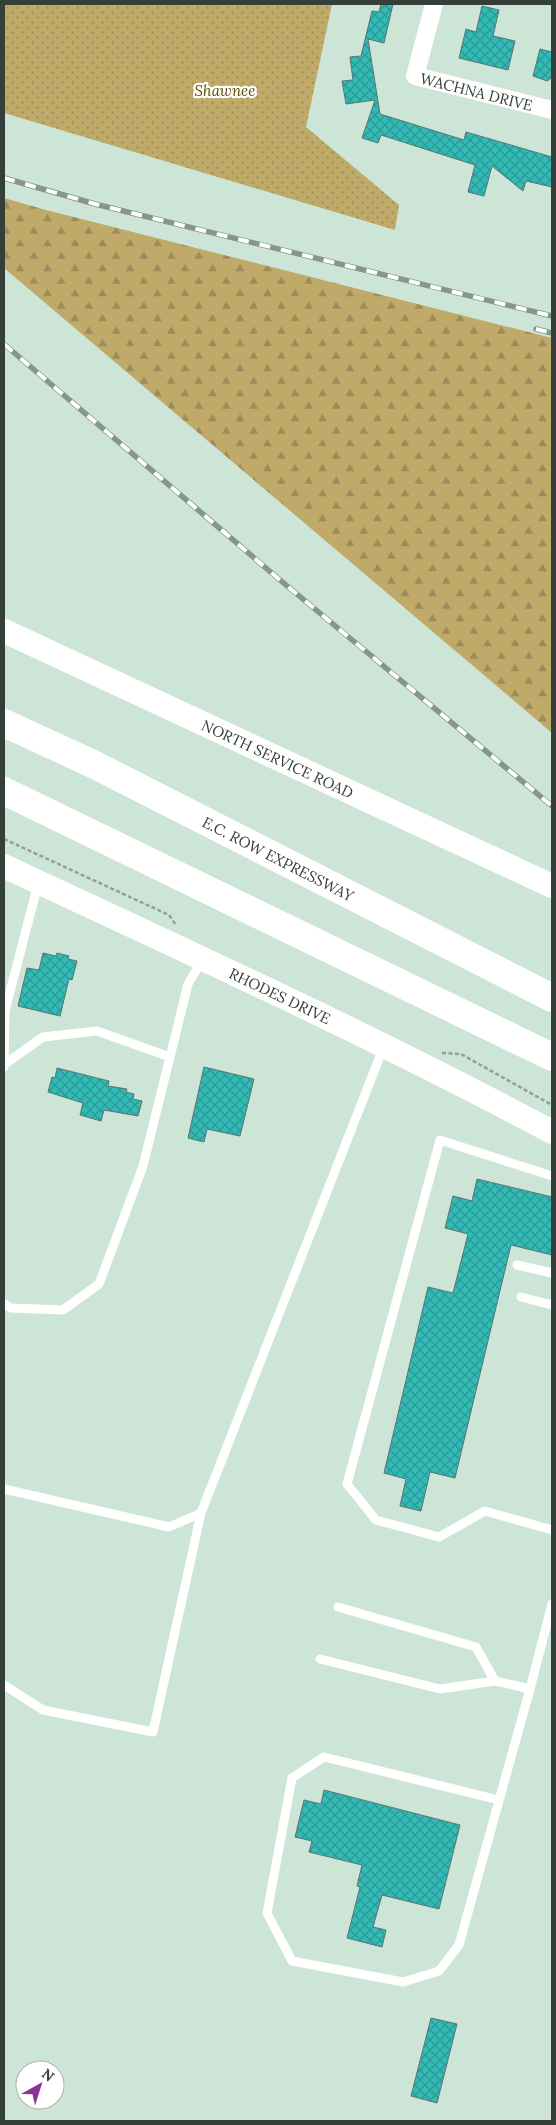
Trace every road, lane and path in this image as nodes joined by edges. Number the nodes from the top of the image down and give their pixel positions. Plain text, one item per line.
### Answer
1 (434, 4) edge
2 (552, 110) edge
3 (4, 631) edge
4 (4, 723) edge
5 (4, 791) edge
6 (4, 839) edge
7 (4, 866) edge
8 (38, 882) junction
9 (552, 886) edge
10 (178, 927) dead end
11 (203, 959) junction
12 (552, 998) edge
13 (384, 1046) junction
14 (461, 1054) dead end
15 (170, 1057) junction
16 (552, 1057) edge
17 (4, 1066) edge
18 (552, 1105) edge
19 (552, 1132) edge
20 (552, 1176) edge
21 (517, 1265) dead end
22 (552, 1273) edge
23 (521, 1297) dead end
24 (4, 1304) edge
25 (552, 1305) edge
26 (4, 1489) edge
27 (201, 1513) junction
28 (552, 1530) edge
29 (552, 1604) edge
30 (338, 1607) dead end
31 (320, 1659) dead end
32 (495, 1681) junction
33 (4, 1685) edge
34 (530, 1689) junction
35 (499, 1800) junction

1 - 2 street, WACHNA DRIVE
3 - 9 street, NORTH SERVICE ROAD
4 - 12 highway, E.C. ROW EXPRESSWAY
5 - 16 highway
6 - 10 path
7 - 8 street, RHODES DRIVE
8 - 11 street, RHODES DRIVE
8 - 17 lane
11 - 13 street, RHODES DRIVE
11 - 15 lane
13 - 19 street, RHODES DRIVE
13 - 27 lane
14 - 18 path
15 - 17 lane
15 - 24 lane
20 - 28 lane
21 - 22 lane
23 - 25 lane
26 - 27 lane
27 - 33 lane
29 - 34 lane
30 - 32 lane
31 - 32 lane
32 - 34 lane
34 - 35 lane
35 - 35 lane

